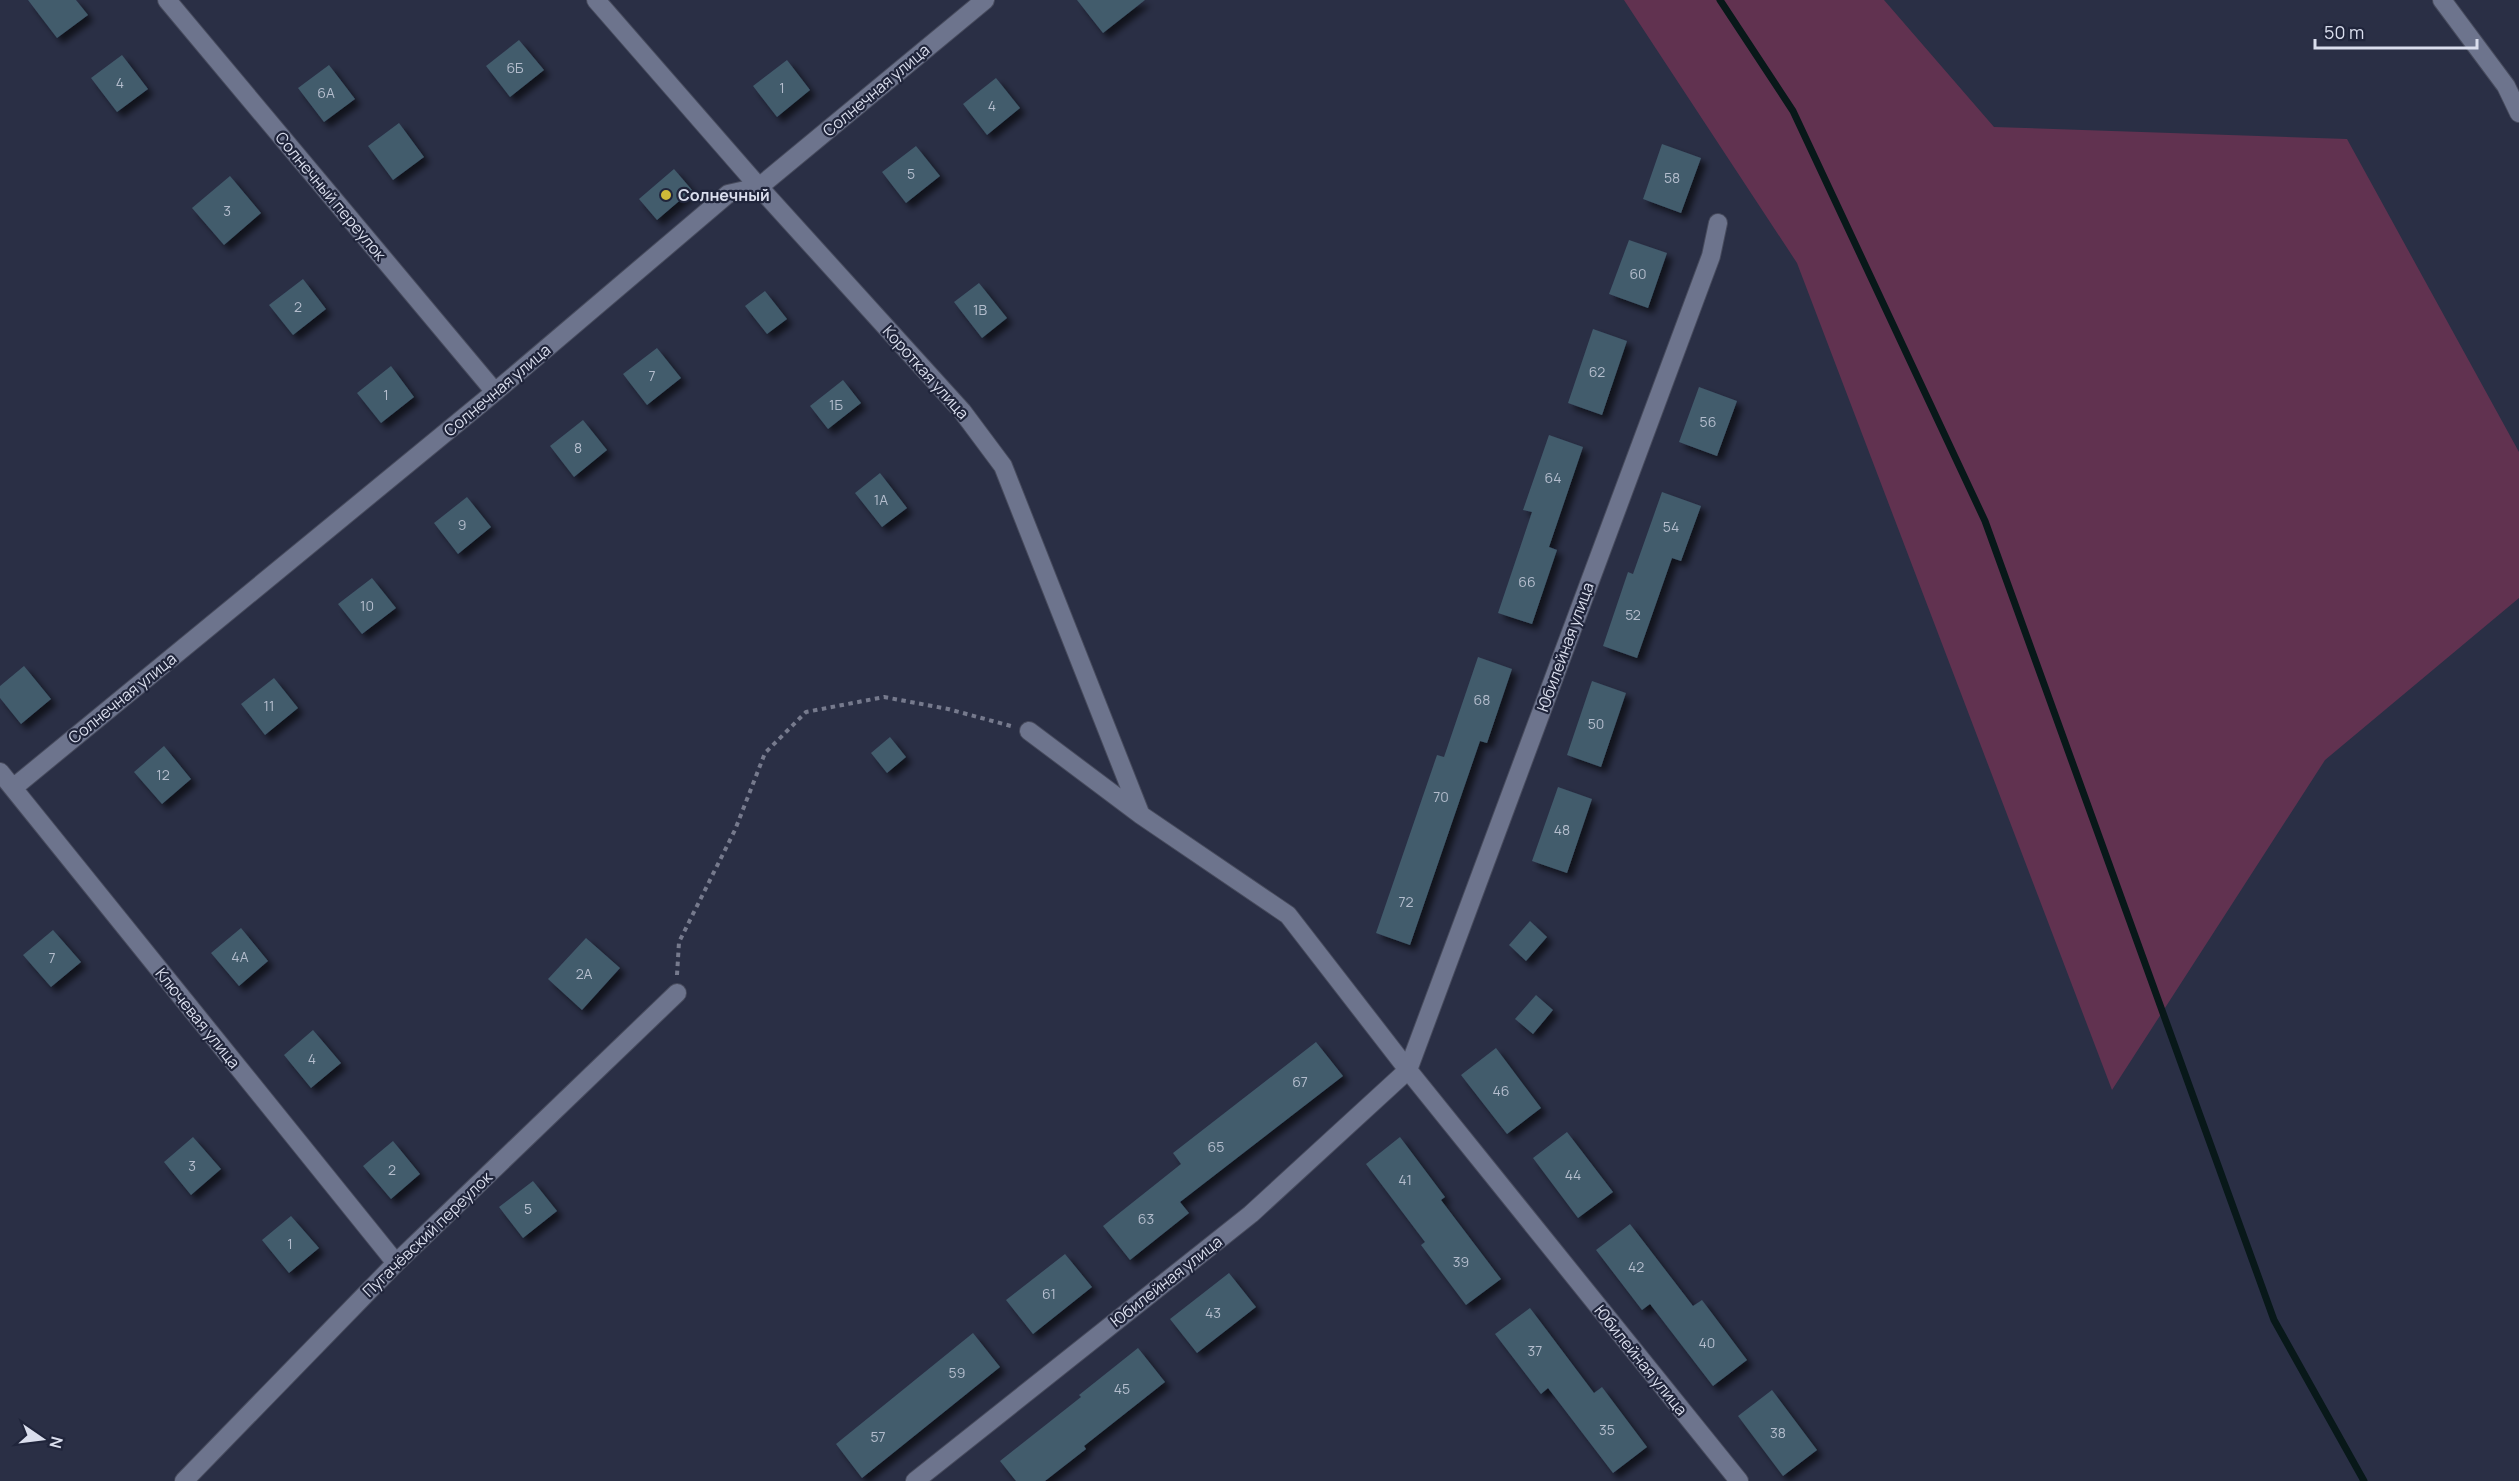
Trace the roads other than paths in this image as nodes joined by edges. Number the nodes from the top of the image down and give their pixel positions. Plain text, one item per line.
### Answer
1 (167, 0) edge
2 (597, 0) edge
3 (986, 0) edge
4 (2442, 0) edge
5 (2519, 113) edge
6 (759, 187) junction
7 (1718, 223) dead end
8 (495, 392) junction
9 (1029, 731) road end
10 (0, 772) edge
11 (13, 788) junction
12 (1141, 815) junction
13 (677, 993) road end
14 (1408, 1070) junction
15 (396, 1263) junction
16 (184, 1481) edge
17 (915, 1481) edge
18 (1739, 1481) edge

1 - 8 street, Солнечный переулок
2 - 6 street, Короткая улица
3 - 6 street, Солнечная улица
4 - 5 street
6 - 8 street, Солнечная улица
6 - 12 street, Короткая улица
7 - 14 street, Юбилейная улица
8 - 11 street, Солнечная улица
9 - 12 street, Юбилейная улица
10 - 11 street, Ключевая улица
11 - 15 street, Ключевая улица
12 - 14 street, Юбилейная улица
13 - 15 street, Пугачёвский переулок
14 - 17 street, Юбилейная улица
14 - 18 street, Юбилейная улица
15 - 16 street, Пугачёвский переулок

